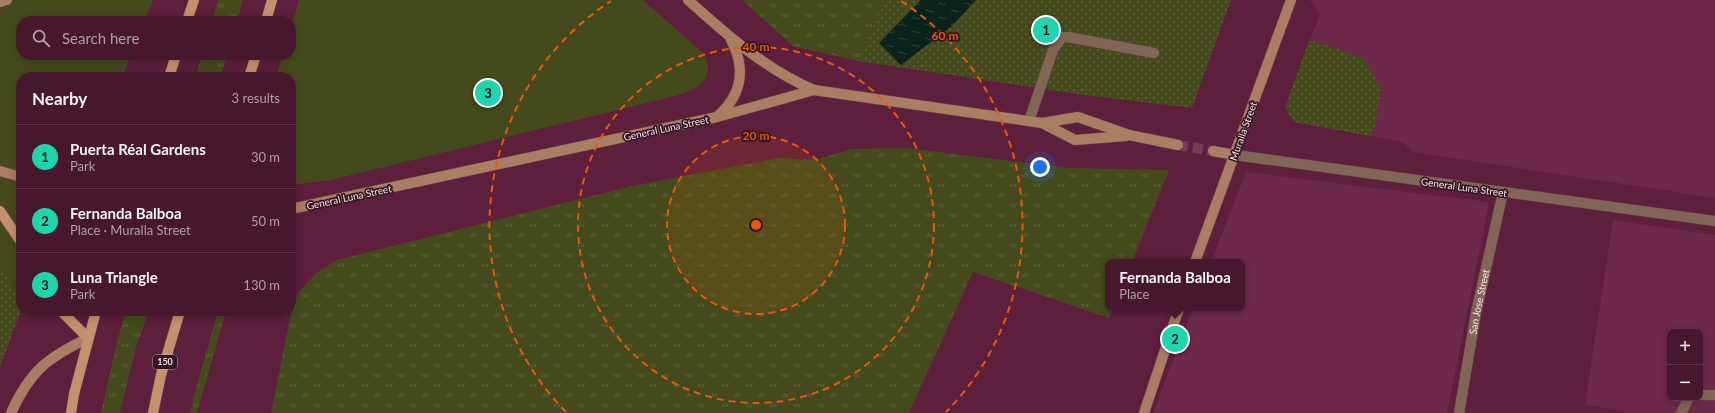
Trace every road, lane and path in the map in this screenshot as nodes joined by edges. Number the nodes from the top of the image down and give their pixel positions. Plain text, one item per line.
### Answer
1 (7, 0) edge
2 (194, 0) edge
3 (272, 0) edge
4 (688, 0) edge
5 (1291, 0) edge
6 (0, 2) edge
7 (189, 16) edge
8 (267, 16) edge
9 (730, 38) junction
10 (1154, 53) dead end
11 (174, 60) edge
12 (254, 60) edge
13 (171, 72) edge
14 (251, 72) edge
15 (814, 90) junction
16 (717, 117) junction
17 (1029, 121) junction
18 (1042, 123) junction
19 (1129, 136) junction
20 (1178, 145) tunnel mouth
21 (1213, 151) tunnel mouth
22 (1235, 155) junction
23 (0, 171) edge
24 (16, 176) edge
25 (1503, 192) junction
26 (296, 209) edge
27 (0, 211) edge
28 (1715, 221) edge
29 (16, 235) edge
30 (1196, 259) edge
31 (1179, 311) edge
32 (66, 316) edge
33 (95, 316) edge
34 (179, 316) edge
35 (88, 338) junction
36 (1703, 395) edge
37 (1715, 395) edge
38 (1687, 401) edge
39 (10, 413) edge
40 (71, 413) edge
41 (153, 413) edge
42 (1144, 413) edge
43 (1459, 413) edge
44 (1681, 413) edge

1 - 6 street
2 - 7 main road
3 - 8 main road
4 - 9 street
5 - 22 street, Muralla Street
9 - 15 street
9 - 16 street
10 - 17 street
11 - 13 main road
12 - 14 main road
15 - 16 street, General Luna Street
15 - 17 street, General Luna Street
16 - 26 street, General Luna Street
17 - 18 street, General Luna Street
18 - 19 street, General Luna Street
18 - 19 street, General Luna Street
19 - 20 street, General Luna Street
21 - 22 street, General Luna Street
22 - 25 street, General Luna Street
22 - 30 street, Muralla Street
23 - 24 street
25 - 28 street, General Luna Street
25 - 43 street, San Jose Street
27 - 29 main road
31 - 42 street
32 - 35 main road
33 - 35 main road
34 - 41 main road, 150
35 - 39 street
35 - 40 main road
36 - 37 street
38 - 44 street

